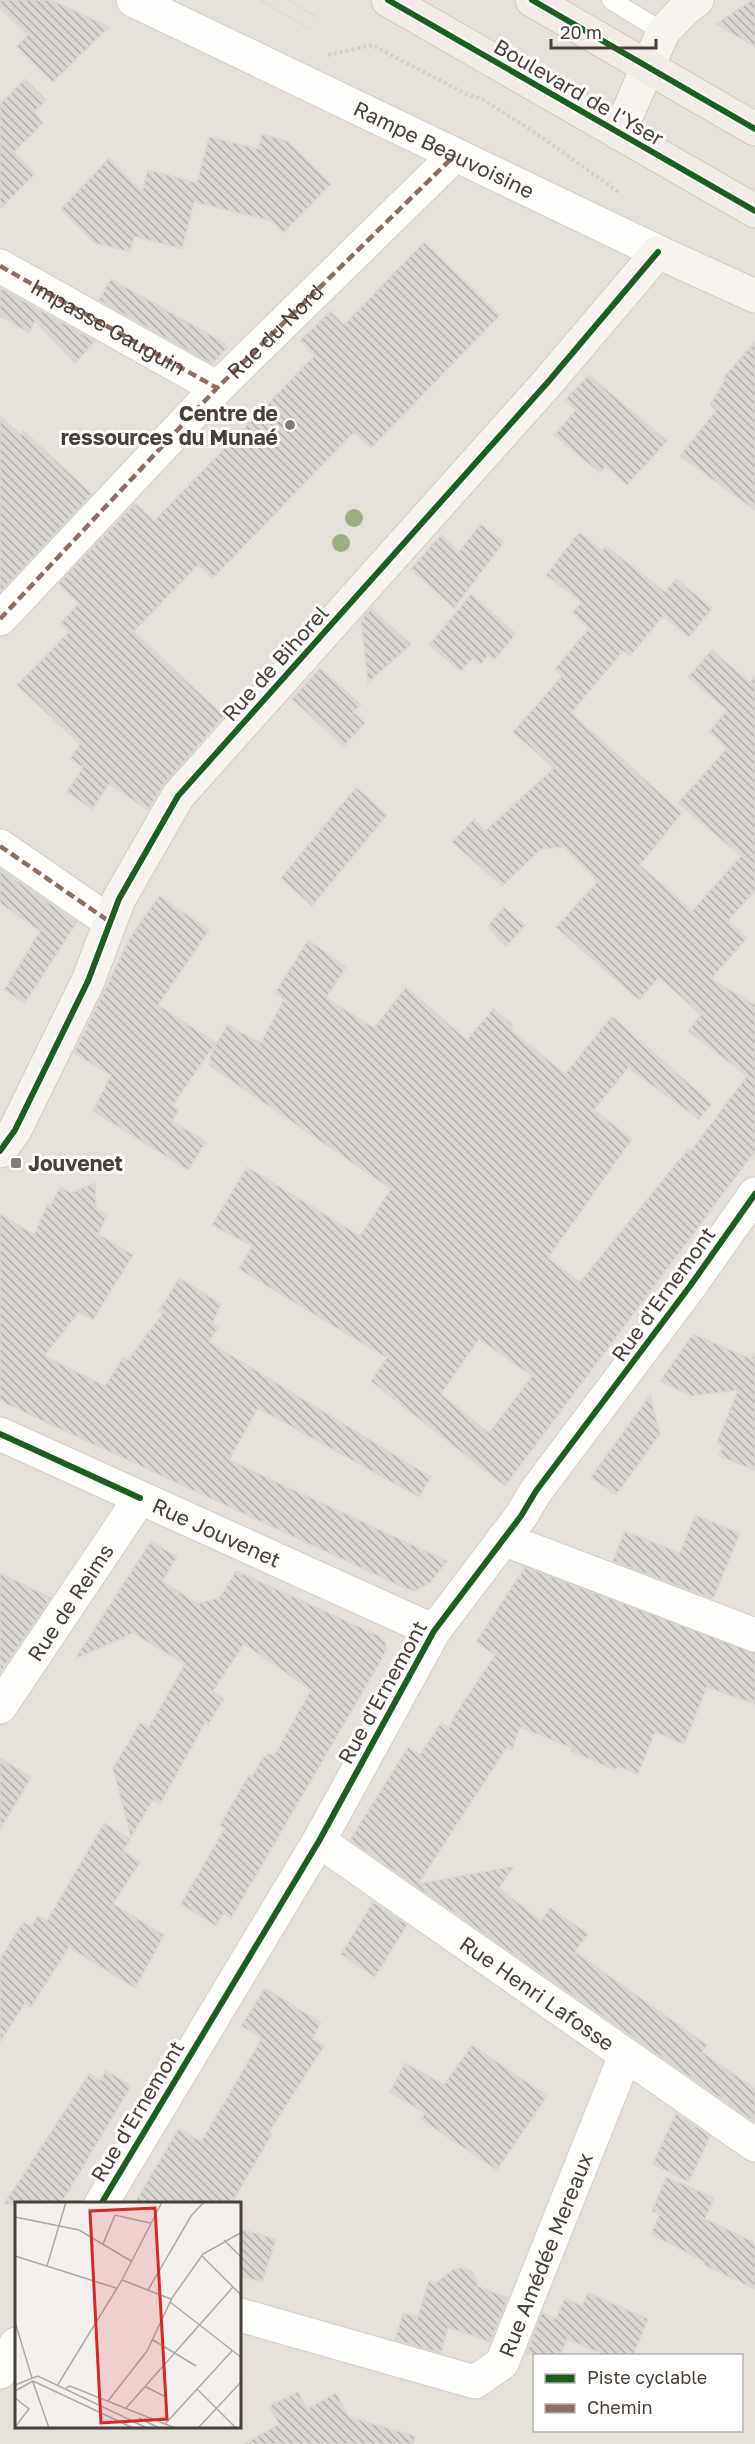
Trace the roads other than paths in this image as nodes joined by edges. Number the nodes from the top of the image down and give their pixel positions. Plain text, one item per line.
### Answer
1 (133, 0) edge
2 (388, 0) edge
3 (532, 0) edge
4 (611, 0) edge
5 (697, 0) edge
6 (663, 32) junction
7 (648, 67) junction
8 (755, 129) edge
9 (620, 133) junction
10 (455, 155) junction
11 (755, 211) edge
12 (658, 252) junction
13 (0, 266) edge
14 (755, 296) edge
15 (217, 388) junction
16 (0, 619) edge
17 (0, 846) edge
18 (110, 922) junction
19 (0, 1151) edge
20 (755, 1194) edge
21 (0, 1434) edge
22 (140, 1498) junction
23 (503, 1539) junction
24 (434, 1630) junction
25 (755, 1635) edge
26 (0, 1707) edge
27 (319, 1841) junction
28 (625, 2056) junction
29 (755, 2145) edge
30 (101, 2202) edge
31 (242, 2316) edge
32 (15, 2346) edge
33 (0, 2372) edge

1 - 10 street, Rampe Beauvoisine
2 - 9 main road, Boulevard de l'Yser
3 - 7 main road
4 - 6 lane
5 - 6 street
6 - 7 street, Boulevard de l'Yser
7 - 8 main road
7 - 9 street, Boulevard de l'Yser
9 - 11 main road, Boulevard de l'Yser
10 - 12 street, Rampe Beauvoisine
10 - 15 street, Rue du Nord
12 - 14 street, Rampe Beauvoisine
12 - 18 street, Rue de Bihorel
13 - 15 street, Impasse Gauguin
15 - 16 street, Rue du Nord
17 - 18 street
18 - 19 street, Rue de Bihorel
20 - 23 street, Rue d'Ernemont
21 - 22 street, Rue Jouvenet
22 - 24 street, Rue Jouvenet
22 - 26 street, Rue de Reims
23 - 24 street, Rue d'Ernemont
23 - 25 street
24 - 27 street, Rue d'Ernemont
27 - 28 street, Rue Henri Lafosse
27 - 30 street, Rue d'Ernemont
28 - 29 street, Rue Henri Lafosse
28 - 31 street, Rue Amédée Mereaux
32 - 33 street

